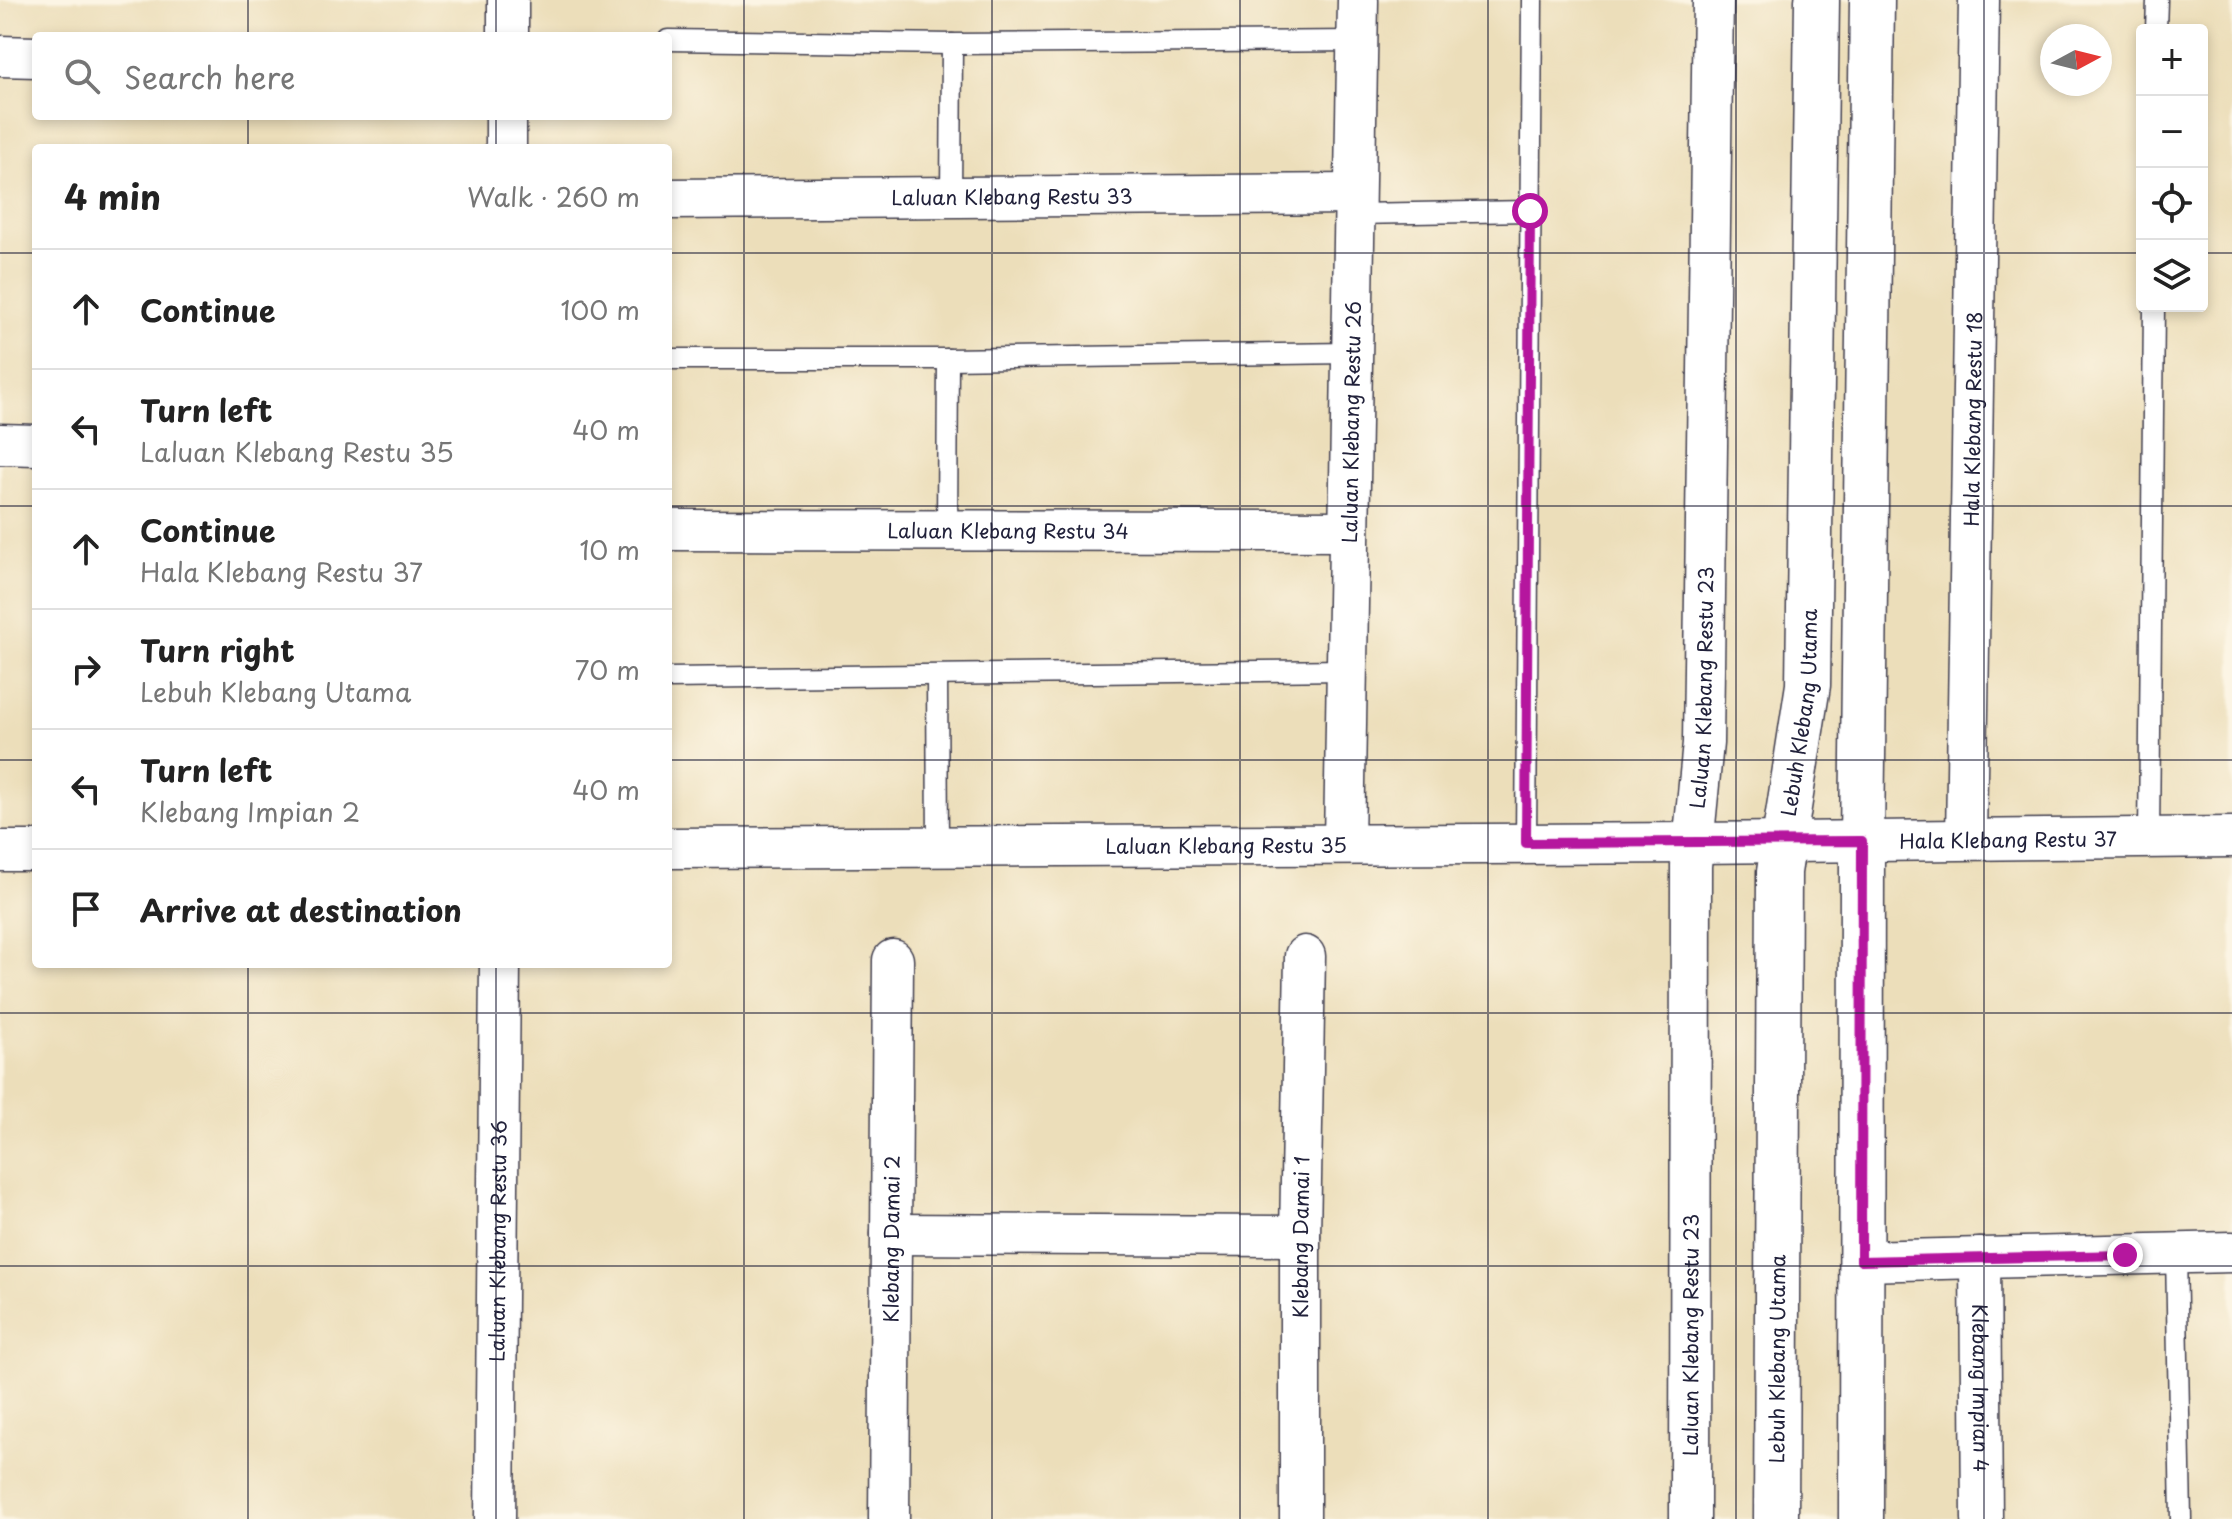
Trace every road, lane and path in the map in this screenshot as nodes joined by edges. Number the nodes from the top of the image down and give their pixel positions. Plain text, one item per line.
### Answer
1 (508, 0) edge
2 (1358, 0) edge
3 (1532, 0) edge
4 (1713, 0) edge
5 (1817, 0) edge
6 (1872, 0) edge
7 (1979, 0) edge
8 (2157, 0) edge
9 (2156, 24) edge
10 (508, 32) edge
11 (672, 40) edge
12 (1357, 41) junction
13 (952, 44) junction
14 (0, 56) edge
15 (32, 57) edge
16 (506, 120) edge
17 (506, 144) edge
18 (672, 199) edge
19 (951, 199) junction
20 (1354, 204) junction
21 (1530, 211) junction
22 (2154, 312) edge
23 (1350, 353) junction
24 (672, 359) edge
25 (948, 359) junction
26 (0, 444) edge
27 (32, 445) edge
28 (672, 530) edge
29 (947, 530) junction
30 (1347, 531) junction
31 (1346, 670) junction
32 (937, 676) junction
33 (672, 678) edge
34 (2232, 837) edge
35 (2149, 838) junction
36 (1966, 839) junction
37 (1862, 841) junction
38 (1783, 842) junction
39 (1526, 843) junction
40 (1695, 843) junction
41 (1344, 844) junction
42 (938, 846) junction
43 (672, 848) edge
44 (0, 851) edge
45 (32, 851) edge
46 (1305, 956) dead end
47 (893, 960) dead end
48 (500, 968) edge
49 (891, 1234) junction
50 (1300, 1236) junction
51 (2232, 1252) edge
52 (2176, 1253) junction
53 (1980, 1258) junction
54 (1861, 1261) junction
55 (495, 1519) edge
56 (889, 1519) edge
57 (1300, 1519) edge
58 (1690, 1519) edge
59 (1776, 1519) edge
60 (1861, 1519) edge
61 (1982, 1519) edge
62 (2181, 1519) edge

1 - 10 street
2 - 12 street, Laluan Klebang Restu 26
3 - 21 lane
4 - 40 street, Laluan Klebang Restu 23
5 - 38 street, Lebuh Klebang Utama
6 - 37 street
7 - 36 street, Hala Klebang Restu 18
8 - 9 lane
11 - 13 lane
12 - 13 lane
12 - 20 street, Laluan Klebang Restu 26
13 - 19 lane
14 - 15 street
16 - 17 street
18 - 19 street, Laluan Klebang Restu 33
19 - 20 street, Laluan Klebang Restu 33
20 - 21 lane
20 - 23 street, Laluan Klebang Restu 26
21 - 39 lane
22 - 35 lane
23 - 25 lane
23 - 30 street, Laluan Klebang Restu 26
24 - 25 lane
25 - 29 lane
26 - 27 street
28 - 29 street, Laluan Klebang Restu 34
29 - 30 street, Laluan Klebang Restu 34
30 - 31 street, Laluan Klebang Restu 26
31 - 32 lane
31 - 41 street, Laluan Klebang Restu 26
32 - 33 lane
32 - 42 lane
34 - 35 street, Hala Klebang Restu 37
35 - 36 street, Hala Klebang Restu 37
36 - 37 street, Hala Klebang Restu 37
37 - 38 street, Hala Klebang Restu 37
37 - 54 street
38 - 40 street, Laluan Klebang Restu 35
38 - 59 street, Lebuh Klebang Utama
39 - 40 street, Laluan Klebang Restu 35
39 - 41 street, Laluan Klebang Restu 35
40 - 58 street, Laluan Klebang Restu 23
41 - 42 street, Laluan Klebang Restu 35
42 - 43 street, Laluan Klebang Restu 35
44 - 45 street
46 - 50 street, Klebang Damai 1
47 - 49 street, Klebang Damai 2
48 - 55 street, Laluan Klebang Restu 36
49 - 50 street
49 - 56 street, Klebang Damai 2
50 - 57 street, Klebang Damai 1
51 - 52 street
52 - 53 street
52 - 62 lane
53 - 54 street
53 - 61 street, Klebang Impian 4
54 - 60 street

